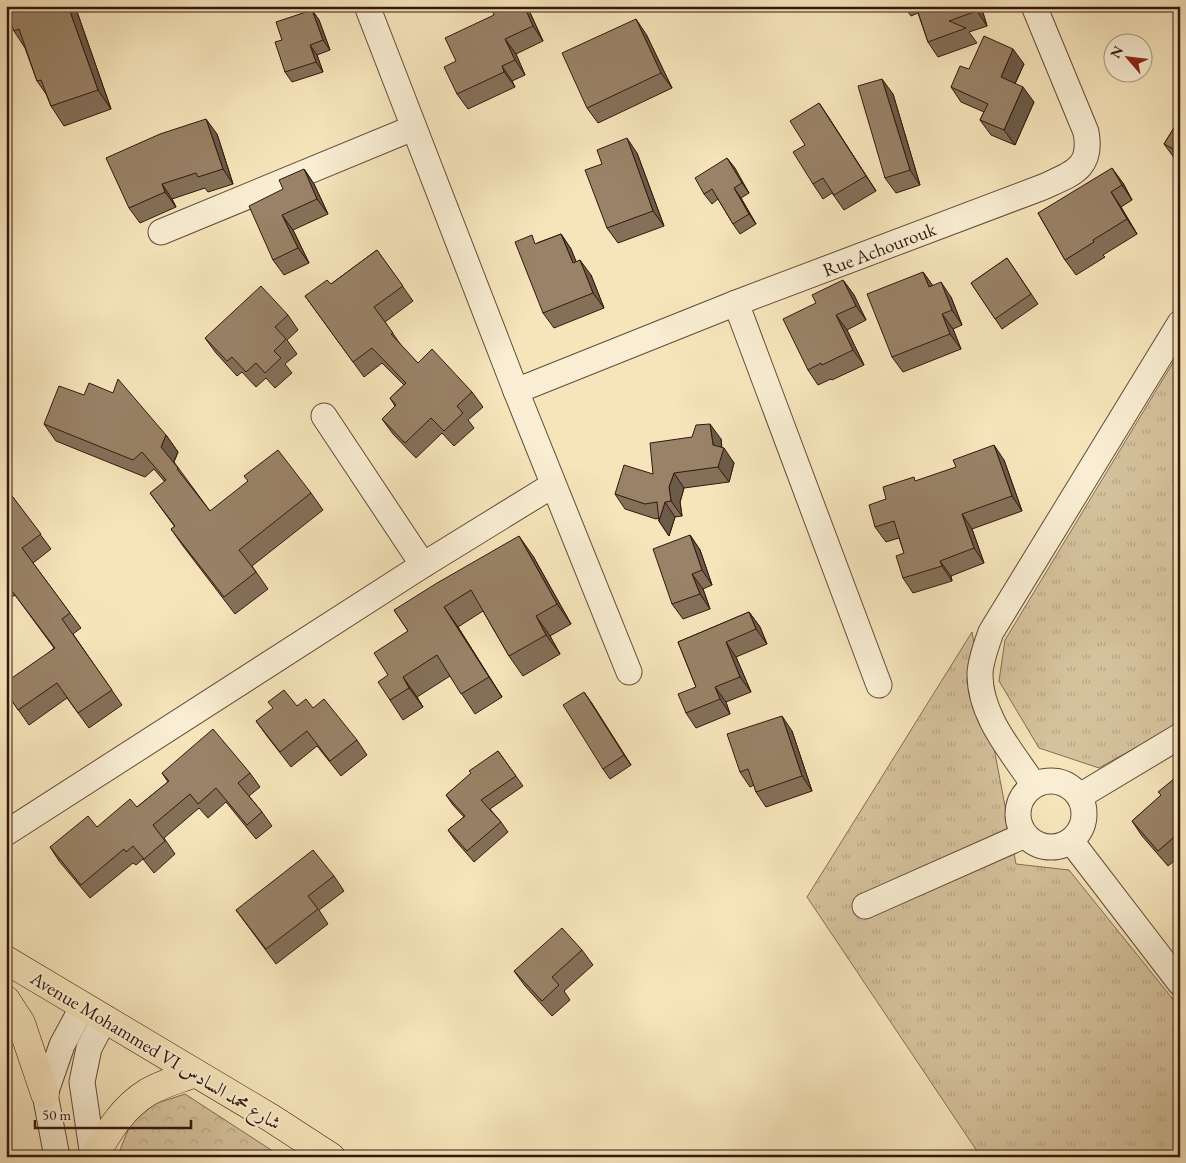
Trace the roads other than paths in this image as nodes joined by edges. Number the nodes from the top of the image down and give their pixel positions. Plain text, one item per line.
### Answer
1 (367, 6) edge
2 (1034, 6) edge
3 (414, 128) junction
4 (161, 232) dead end
5 (736, 303) junction
6 (1180, 323) edge
7 (516, 391) junction
8 (324, 416) dead end
9 (554, 485) junction
10 (423, 565) junction
11 (630, 672) dead end
12 (879, 685) dead end
13 (1180, 736) edge
14 (1034, 785) junction
15 (1080, 796) junction
16 (6, 833) edge
17 (1025, 835) junction
18 (1071, 841) junction
19 (865, 906) dead end
20 (6, 960) edge
21 (1180, 983) edge
22 (6, 1000) edge
23 (94, 1012) junction
24 (195, 1073) junction
25 (45, 1094) junction
26 (57, 1157) edge
27 (93, 1157) edge
28 (331, 1157) edge

1 - 3 street
2 - 5 street, Rue Achourouk
3 - 4 street
3 - 7 street
5 - 7 street, Rue Achourouk
5 - 12 street
6 - 14 street
7 - 9 street
8 - 10 street
9 - 10 street
9 - 11 street
10 - 16 street
13 - 15 street
14 - 15 street
14 - 17 street
15 - 18 street
17 - 18 street
17 - 19 street
18 - 21 street
20 - 23 main road, Avenue Mohammed VI شارع محمد السادس
22 - 25 main road
23 - 24 main road, Avenue Mohammed VI شارع محمد السادس
23 - 25 street
23 - 27 street
24 - 27 main road
24 - 28 main road, Avenue Mohammed VI شارع محمد السادس
25 - 26 street

